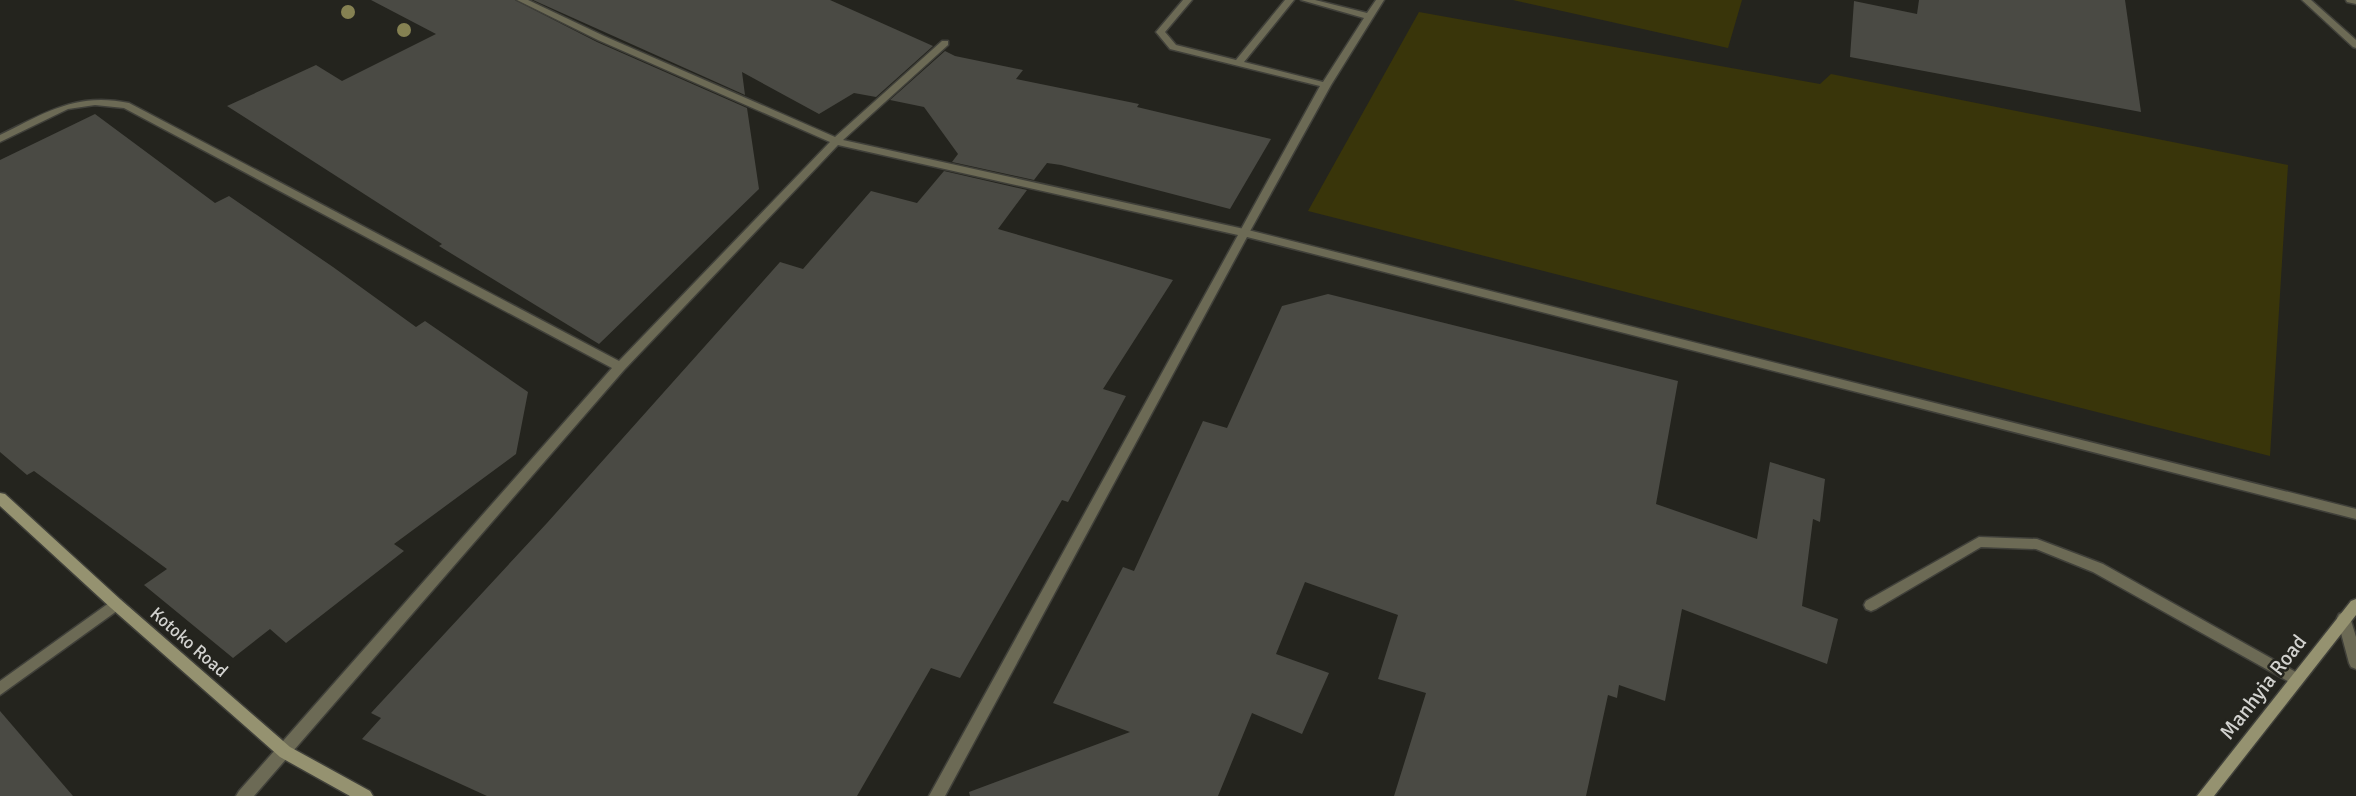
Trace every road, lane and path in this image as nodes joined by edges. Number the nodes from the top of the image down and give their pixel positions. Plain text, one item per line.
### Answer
1 (521, 0) edge
2 (1188, 0) edge
3 (1290, 0) edge
4 (1305, 0) edge
5 (1380, 0) edge
6 (2306, 0) edge
7 (2350, 0) edge
8 (2356, 1) edge
9 (1370, 16) junction
10 (945, 43) dead end
11 (2356, 45) edge
12 (1238, 63) junction
13 (1326, 85) junction
14 (0, 139) edge
15 (836, 141) junction
16 (1244, 233) junction
17 (620, 367) junction
18 (0, 498) edge
19 (2356, 514) edge
20 (116, 604) junction
21 (1871, 605) dead end
22 (2356, 605) edge
23 (2344, 618) junction
24 (2356, 663) edge
25 (2296, 679) junction
26 (0, 689) edge
27 (285, 752) junction
28 (244, 796) edge
29 (365, 796) edge
30 (937, 796) edge
31 (2205, 796) edge

1 - 15 street
2 - 12 street
3 - 12 street
4 - 9 street
5 - 9 street
6 - 11 street
7 - 8 street
9 - 13 street
10 - 15 street
12 - 13 street
13 - 16 street
14 - 17 street
15 - 16 street
15 - 17 street
16 - 19 street
16 - 30 street
17 - 27 street
18 - 20 street, Kotoko Road
20 - 26 street
20 - 27 street, Kotoko Road
21 - 25 street
22 - 23 street, Manhyia Road
23 - 24 street
23 - 25 street, Manhyia Road
25 - 31 street, Manhyia Road
27 - 28 street
27 - 29 street, Kotoko Road

